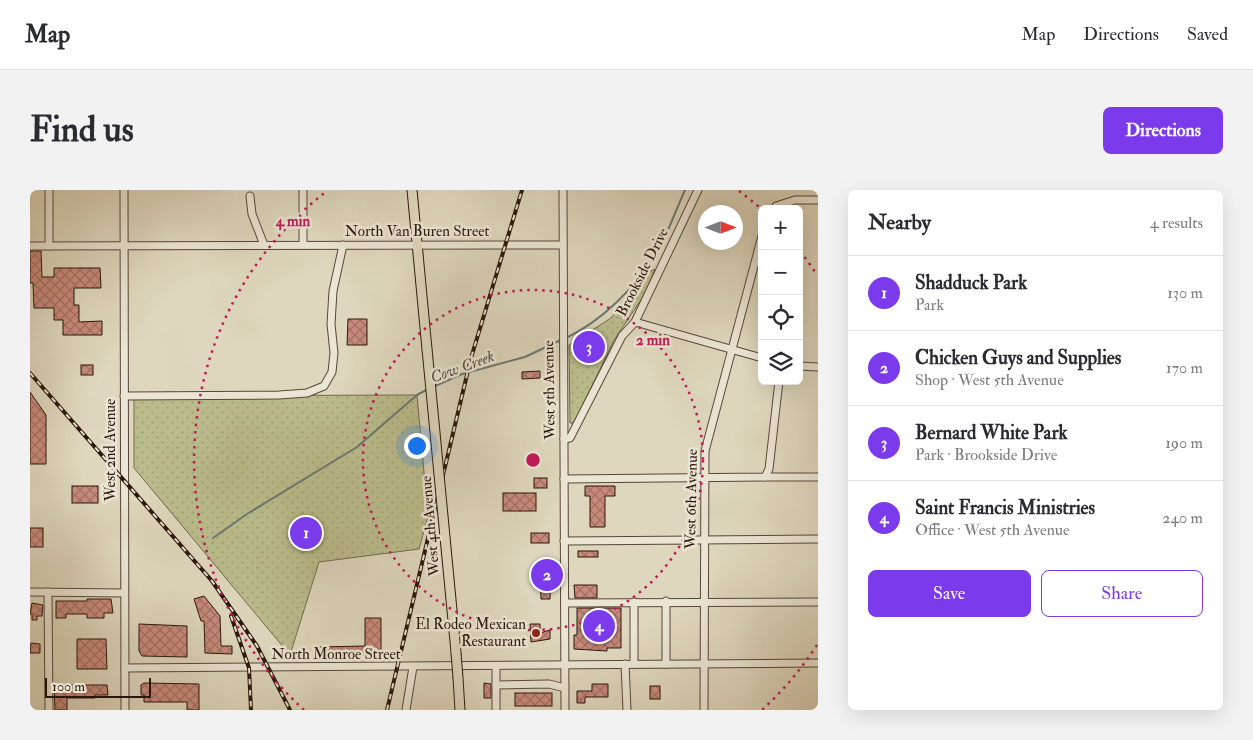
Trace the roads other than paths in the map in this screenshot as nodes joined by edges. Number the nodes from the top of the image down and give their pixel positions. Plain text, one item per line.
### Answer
1 (49, 190) edge
2 (124, 190) edge
3 (302, 190) edge
4 (412, 190) edge
5 (563, 190) edge
6 (698, 190) edge
7 (250, 196) dead end
8 (818, 200) edge
9 (781, 205) edge
10 (417, 244) junction
11 (303, 245) junction
12 (343, 245) junction
13 (563, 245) junction
14 (30, 246) edge
15 (49, 246) junction
16 (124, 246) junction
17 (264, 246) junction
18 (758, 250) edge
19 (636, 322) junction
20 (733, 349) junction
21 (758, 357) edge
22 (803, 366) edge
23 (818, 367) edge
24 (779, 385) edge
25 (124, 396) junction
26 (564, 439) junction
27 (765, 477) junction
28 (818, 477) edge
29 (704, 478) junction
30 (564, 479) junction
31 (818, 539) edge
32 (704, 540) junction
33 (564, 541) junction
34 (30, 592) edge
35 (48, 592) junction
36 (123, 593) junction
37 (666, 601) junction
38 (704, 601) junction
39 (634, 602) junction
40 (818, 602) edge
41 (565, 603) junction
42 (818, 663) edge
43 (625, 664) junction
44 (634, 664) junction
45 (666, 664) junction
46 (704, 664) junction
47 (565, 665) junction
48 (496, 666) junction
49 (413, 667) junction
50 (125, 668) junction
51 (496, 685) junction
52 (565, 688) junction
53 (49, 710) edge
54 (125, 710) edge
55 (406, 710) edge
56 (460, 710) edge
57 (496, 710) edge
58 (565, 710) edge
59 (627, 710) edge
60 (704, 710) edge

1 - 15 street
2 - 16 street, West 2nd Avenue
3 - 11 street
4 - 10 main road, West 4th Avenue
5 - 13 street, West 5th Avenue
6 - 19 street, Brookside Drive
7 - 17 street
8 - 9 street
10 - 12 street, North Van Buren Street
10 - 13 street, North Van Buren Street
10 - 56 main road, West 4th Avenue, bridge
11 - 12 street, North Van Buren Street
11 - 17 street, North Van Buren Street
12 - 25 street
13 - 26 street, West 5th Avenue
14 - 15 street, North Van Buren Street
15 - 16 street, North Van Buren Street
16 - 17 street, North Van Buren Street
16 - 25 street, West 2nd Avenue
18 - 20 street, West 6th Avenue
19 - 20 street
19 - 26 street, Brookside Drive
20 - 21 street
20 - 29 street, West 6th Avenue
22 - 23 street
24 - 27 street
25 - 36 street, West 2nd Avenue
26 - 30 street, West 5th Avenue
27 - 28 street
27 - 29 street
29 - 30 street
29 - 32 street, West 6th Avenue
30 - 33 street, West 5th Avenue
31 - 32 street
32 - 33 street
32 - 38 street, West 6th Avenue
33 - 41 street, West 5th Avenue
34 - 35 street
35 - 36 street
35 - 53 street
36 - 50 street, West 2nd Avenue
37 - 38 street
37 - 39 street
37 - 45 street
38 - 40 street
38 - 46 street, West 6th Avenue
39 - 41 street
39 - 44 street
41 - 47 street, West 5th Avenue
42 - 46 street, North Monroe Street
43 - 44 street, North Monroe Street
43 - 47 street, North Monroe Street
43 - 59 street
44 - 45 street, North Monroe Street
45 - 46 street, North Monroe Street
46 - 60 street, West 6th Avenue
47 - 48 street, North Monroe Street
47 - 52 street, West 5th Avenue
48 - 49 street, North Monroe Street
48 - 51 street
49 - 50 street, North Monroe Street
49 - 55 street
50 - 54 street, West 2nd Avenue
51 - 52 street
51 - 57 street
52 - 58 street, West 5th Avenue

